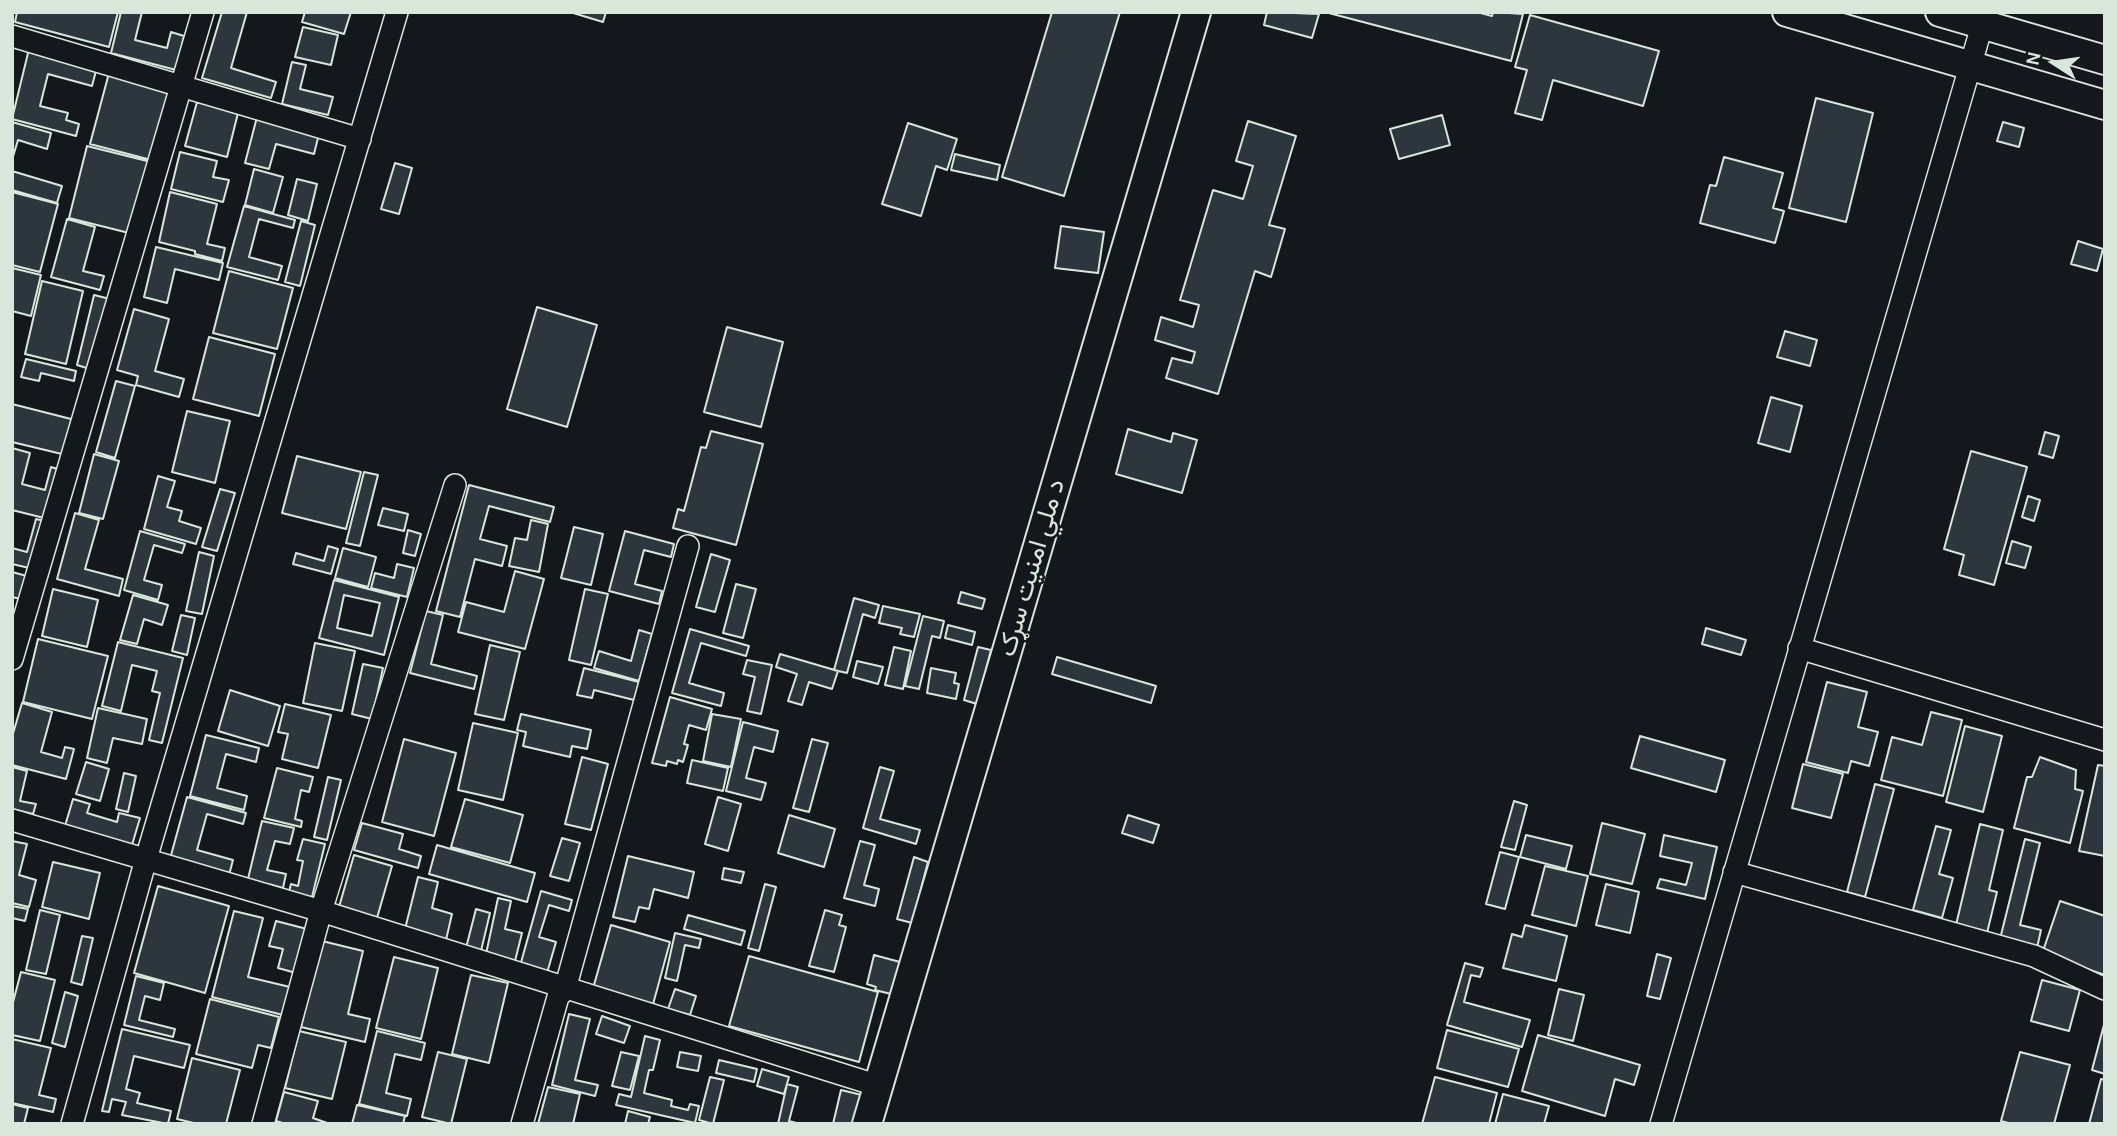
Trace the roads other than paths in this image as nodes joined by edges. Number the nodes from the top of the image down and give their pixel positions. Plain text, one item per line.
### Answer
1 (203, 12) edge
2 (397, 12) edge
3 (1196, 12) edge
4 (1787, 12) edge
5 (1940, 12) edge
6 (1984, 18) edge
7 (13, 38) edge
8 (2105, 60) edge
9 (1971, 66) junction
10 (182, 86) junction
11 (2105, 105) edge
12 (360, 139) junction
13 (455, 485) dead end
14 (688, 547) dead end
15 (1799, 648) junction
16 (12, 659) edge
17 (2105, 740) edge
18 (12, 820) edge
19 (146, 859) junction
20 (1734, 872) junction
21 (321, 911) junction
22 (565, 989) junction
23 (2105, 989) edge
24 (879, 1086) junction
25 (72, 1124) edge
26 (263, 1124) edge
27 (522, 1124) edge
28 (867, 1124) edge
29 (1661, 1124) edge

1 - 10 street
2 - 12 street
3 - 24 street, د ملي امنیت سړک
4 - 9 street
5 - 6 street
6 - 8 street
6 - 9 street
7 - 10 street
9 - 11 street
9 - 15 street
10 - 12 street
10 - 16 street
12 - 19 street
13 - 21 street
14 - 22 street
15 - 17 street
15 - 20 street
18 - 19 street
19 - 21 street
19 - 25 street
20 - 23 street
20 - 29 street
21 - 22 street
21 - 26 street
22 - 24 street
22 - 27 street
24 - 28 street, د ملي امنیت سړک

